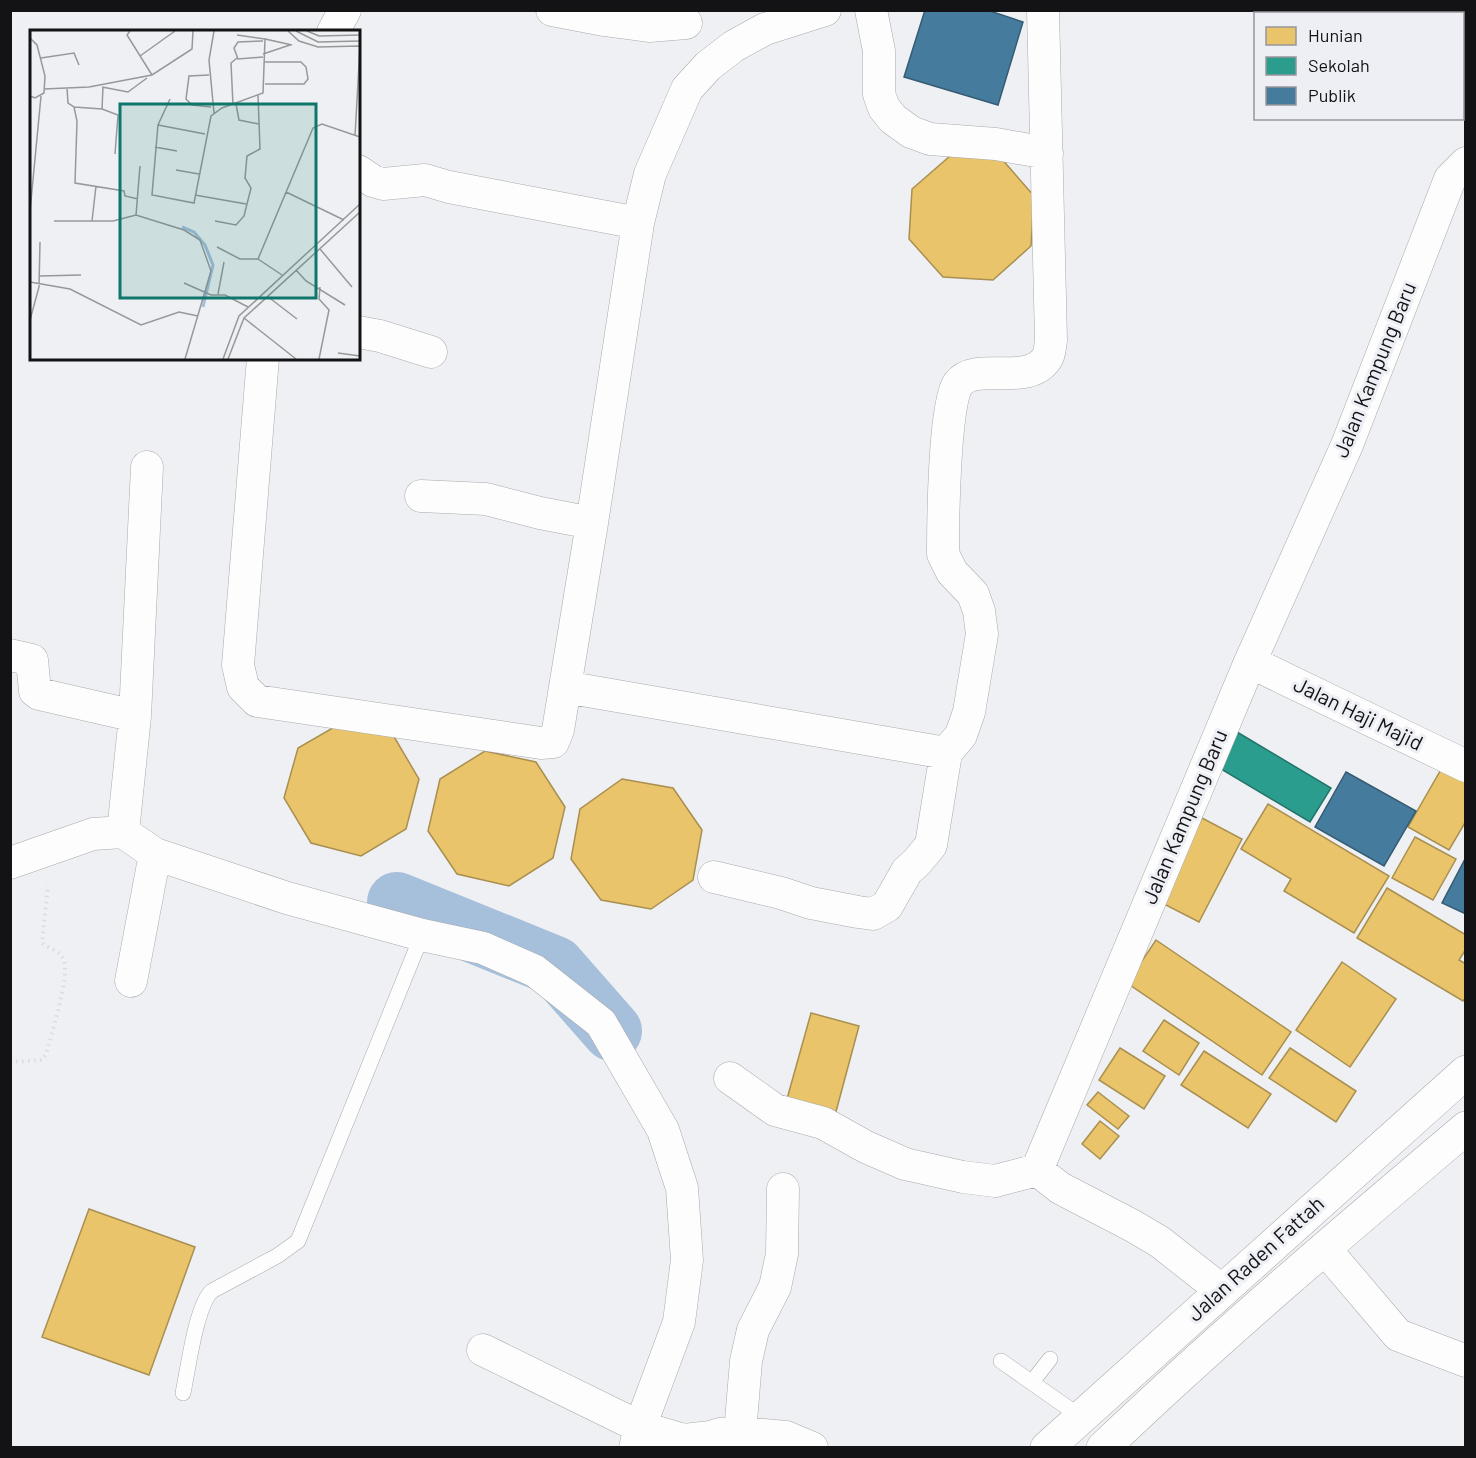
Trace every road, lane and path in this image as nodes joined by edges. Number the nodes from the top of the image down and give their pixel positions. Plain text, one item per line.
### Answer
1 (345, 10) edge
2 (552, 10) edge
3 (825, 10) edge
4 (871, 10) edge
5 (1043, 10) edge
6 (685, 17) edge
7 (334, 30) edge
8 (708, 66) junction
9 (1047, 153) junction
10 (1466, 163) edge
11 (360, 172) edge
12 (638, 223) junction
13 (360, 332) edge
14 (431, 352) dead end
15 (263, 360) edge
16 (147, 467) dead end
17 (421, 496) dead end
18 (592, 523) junction
19 (10, 655) edge
20 (1250, 662) junction
21 (565, 687) junction
22 (135, 716) junction
23 (946, 753) junction
24 (1466, 766) edge
25 (123, 832) junction
26 (51, 848) junction
27 (155, 854) junction
28 (10, 863) edge
29 (714, 877) dead end
30 (422, 936) junction
31 (132, 981) dead end
32 (10, 1062) edge
33 (1466, 1072) edge
34 (730, 1078) dead end
35 (1466, 1128) edge
36 (1037, 1170) junction
37 (783, 1189) dead end
38 (1325, 1249) junction
39 (1221, 1290) junction
40 (483, 1350) dead end
41 (1050, 1359) dead end
42 (1001, 1361) dead end
43 (1466, 1361) edge
44 (1032, 1382) junction
45 (183, 1393) dead end
46 (1081, 1417) junction
47 (740, 1433) junction
48 (643, 1435) edge
49 (1104, 1447) edge
50 (812, 1448) edge
51 (1047, 1448) edge

1 - 7 street
2 - 6 street
3 - 8 street
4 - 9 street
5 - 9 street
6 - 8 street
8 - 12 street
9 - 23 street
10 - 20 street, Jalan Kampung Baru
11 - 12 street
12 - 18 street
13 - 14 street
15 - 21 street
16 - 22 street
17 - 18 street
18 - 21 street
19 - 22 street
20 - 24 street, Jalan Haji Majid
20 - 36 street, Jalan Kampung Baru
21 - 23 street
22 - 25 street
23 - 29 street
25 - 26 street
25 - 27 street
26 - 28 street
26 - 32 path
27 - 30 street
27 - 31 street
30 - 45 lane
30 - 48 street
33 - 39 main road, Jalan Raden Fattah
34 - 36 street
35 - 38 main road, Jalan Raden Fattah
36 - 39 street
37 - 47 street
38 - 43 street
38 - 49 main road, Jalan Raden Fattah
39 - 46 main road, Jalan Raden Fattah
40 - 48 street
41 - 44 lane
42 - 44 lane
44 - 46 lane
46 - 51 main road, Jalan Raden Fattah
47 - 48 street
47 - 50 street

